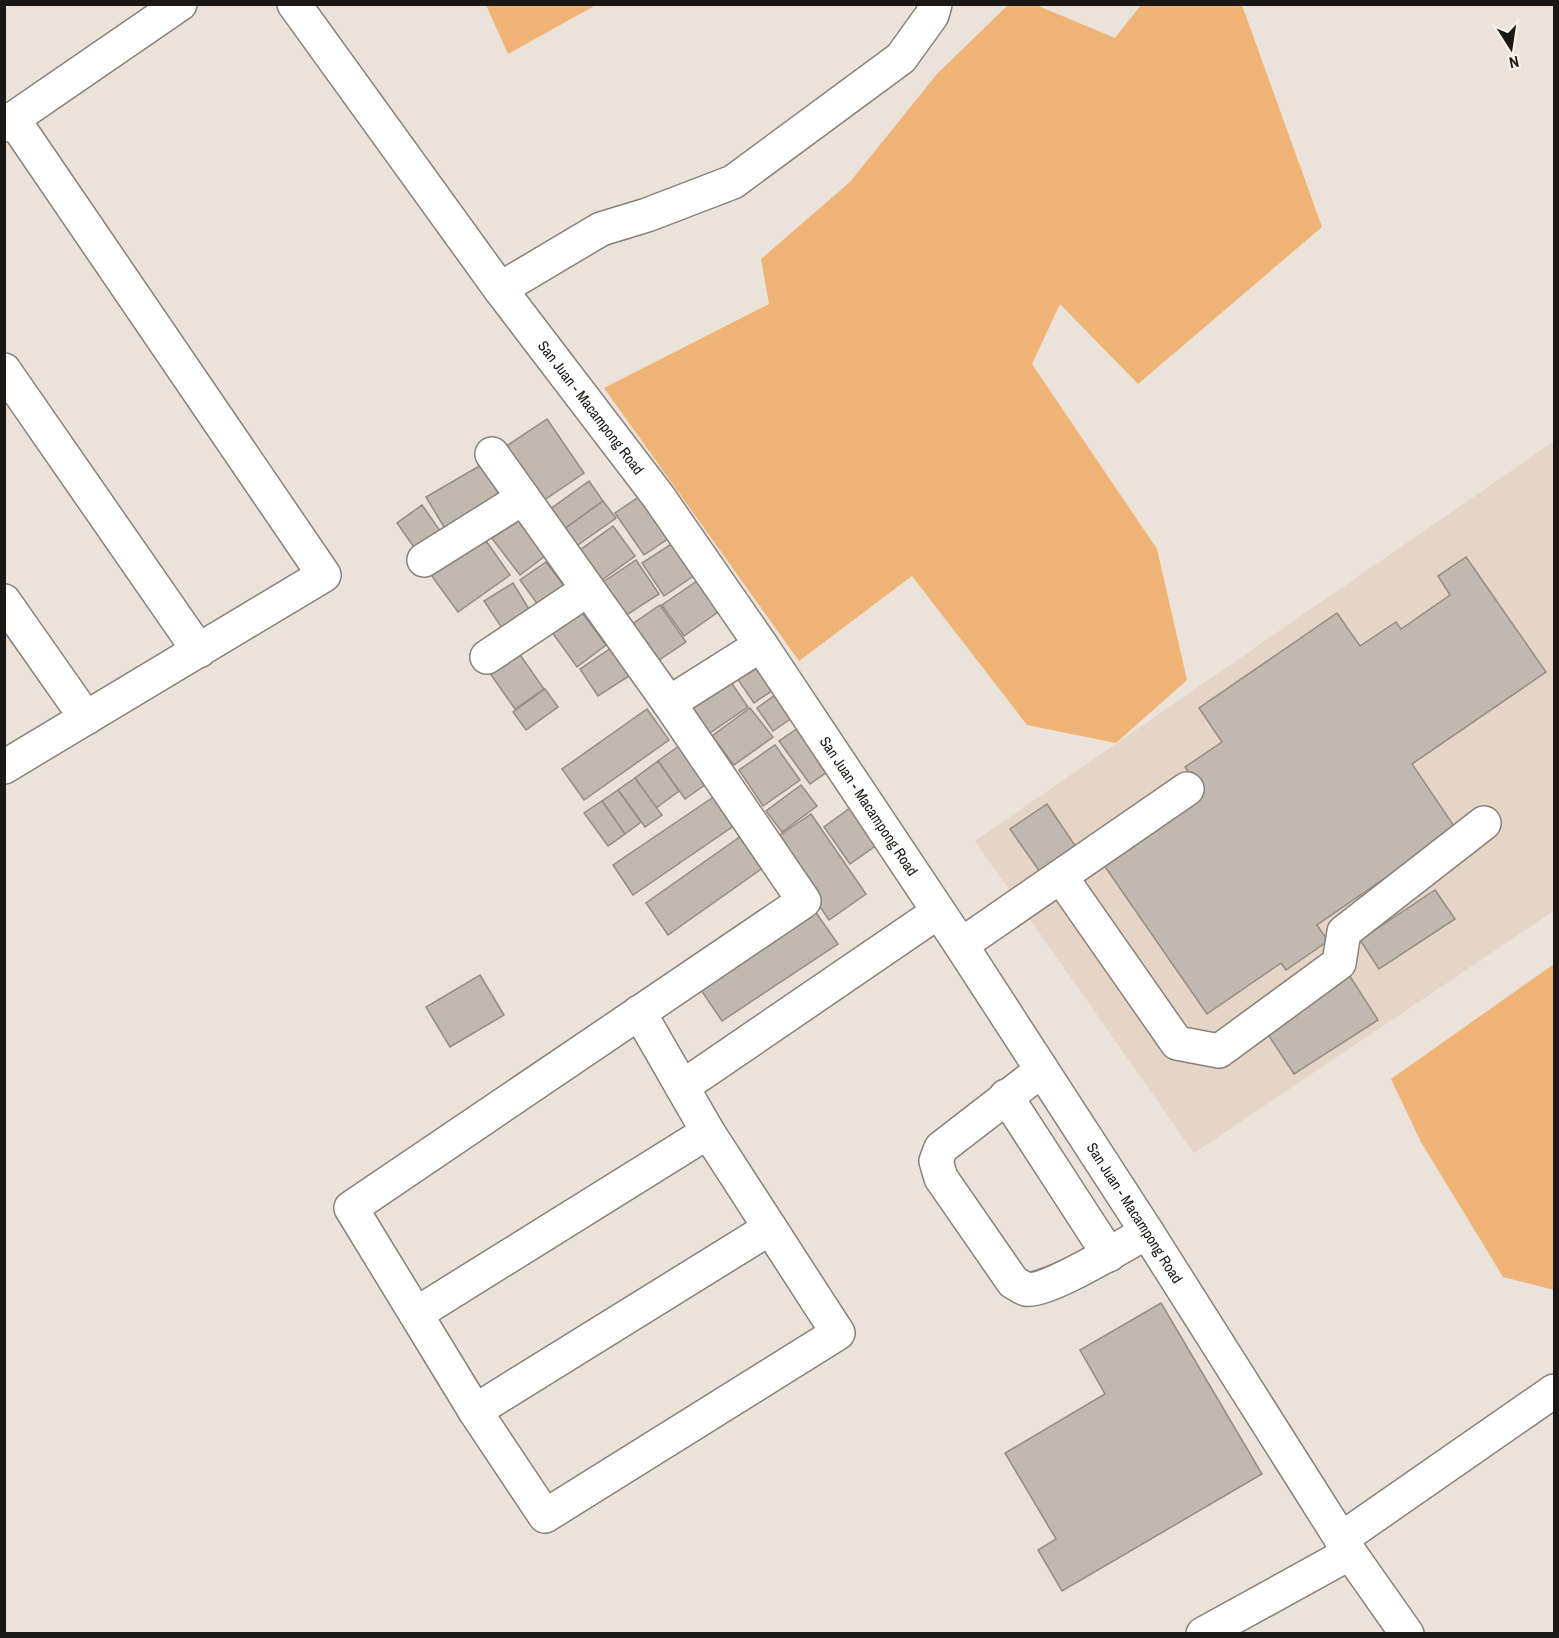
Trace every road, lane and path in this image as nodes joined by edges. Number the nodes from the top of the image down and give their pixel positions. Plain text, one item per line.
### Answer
1 (180, 4) edge
2 (294, 4) edge
3 (935, 4) edge
4 (9, 122) edge
5 (500, 289) junction
6 (4, 370) edge
7 (492, 454) dead end
8 (523, 498) junction
9 (424, 560) dead end
10 (586, 590) junction
11 (4, 601) edge
12 (761, 645) junction
13 (199, 651) junction
14 (487, 657) dead end
15 (669, 703) junction
16 (86, 718) junction
17 (4, 767) edge
18 (1187, 789) dead end
19 (1484, 823) dead end
20 (1061, 877) junction
21 (938, 912) junction
22 (961, 945) junction
23 (639, 1012) junction
24 (1041, 1070) junction
25 (682, 1087) junction
26 (1006, 1096) junction
27 (708, 1132) junction
28 (770, 1228) junction
29 (1147, 1232) junction
30 (1108, 1255) junction
31 (416, 1314) junction
32 (1554, 1391) edge
33 (476, 1411) junction
34 (1345, 1546) junction
35 (1203, 1634) edge
36 (1407, 1634) edge

1 - 4 street
2 - 5 street, San Juan - Macampong Road
3 - 5 street
4 - 13 street
5 - 12 street, San Juan - Macampong Road
6 - 13 street
7 - 8 street
8 - 9 street
8 - 10 street
10 - 14 street
10 - 15 street
11 - 16 street
12 - 15 street
12 - 21 street, San Juan - Macampong Road
13 - 16 street
15 - 23 street
16 - 17 street
18 - 20 street
19 - 20 street
20 - 22 street
21 - 22 street, San Juan - Macampong Road
21 - 25 street
22 - 24 street, San Juan - Macampong Road
23 - 25 street
23 - 31 street
24 - 26 street
24 - 29 street, San Juan - Macampong Road
25 - 27 street
26 - 30 street
26 - 30 street
27 - 28 street
27 - 31 street
28 - 33 street
28 - 33 street
29 - 30 street
29 - 34 street, San Juan - Macampong Road
31 - 33 street
32 - 34 street
34 - 35 street
34 - 36 street, San Juan - Macampong Road

